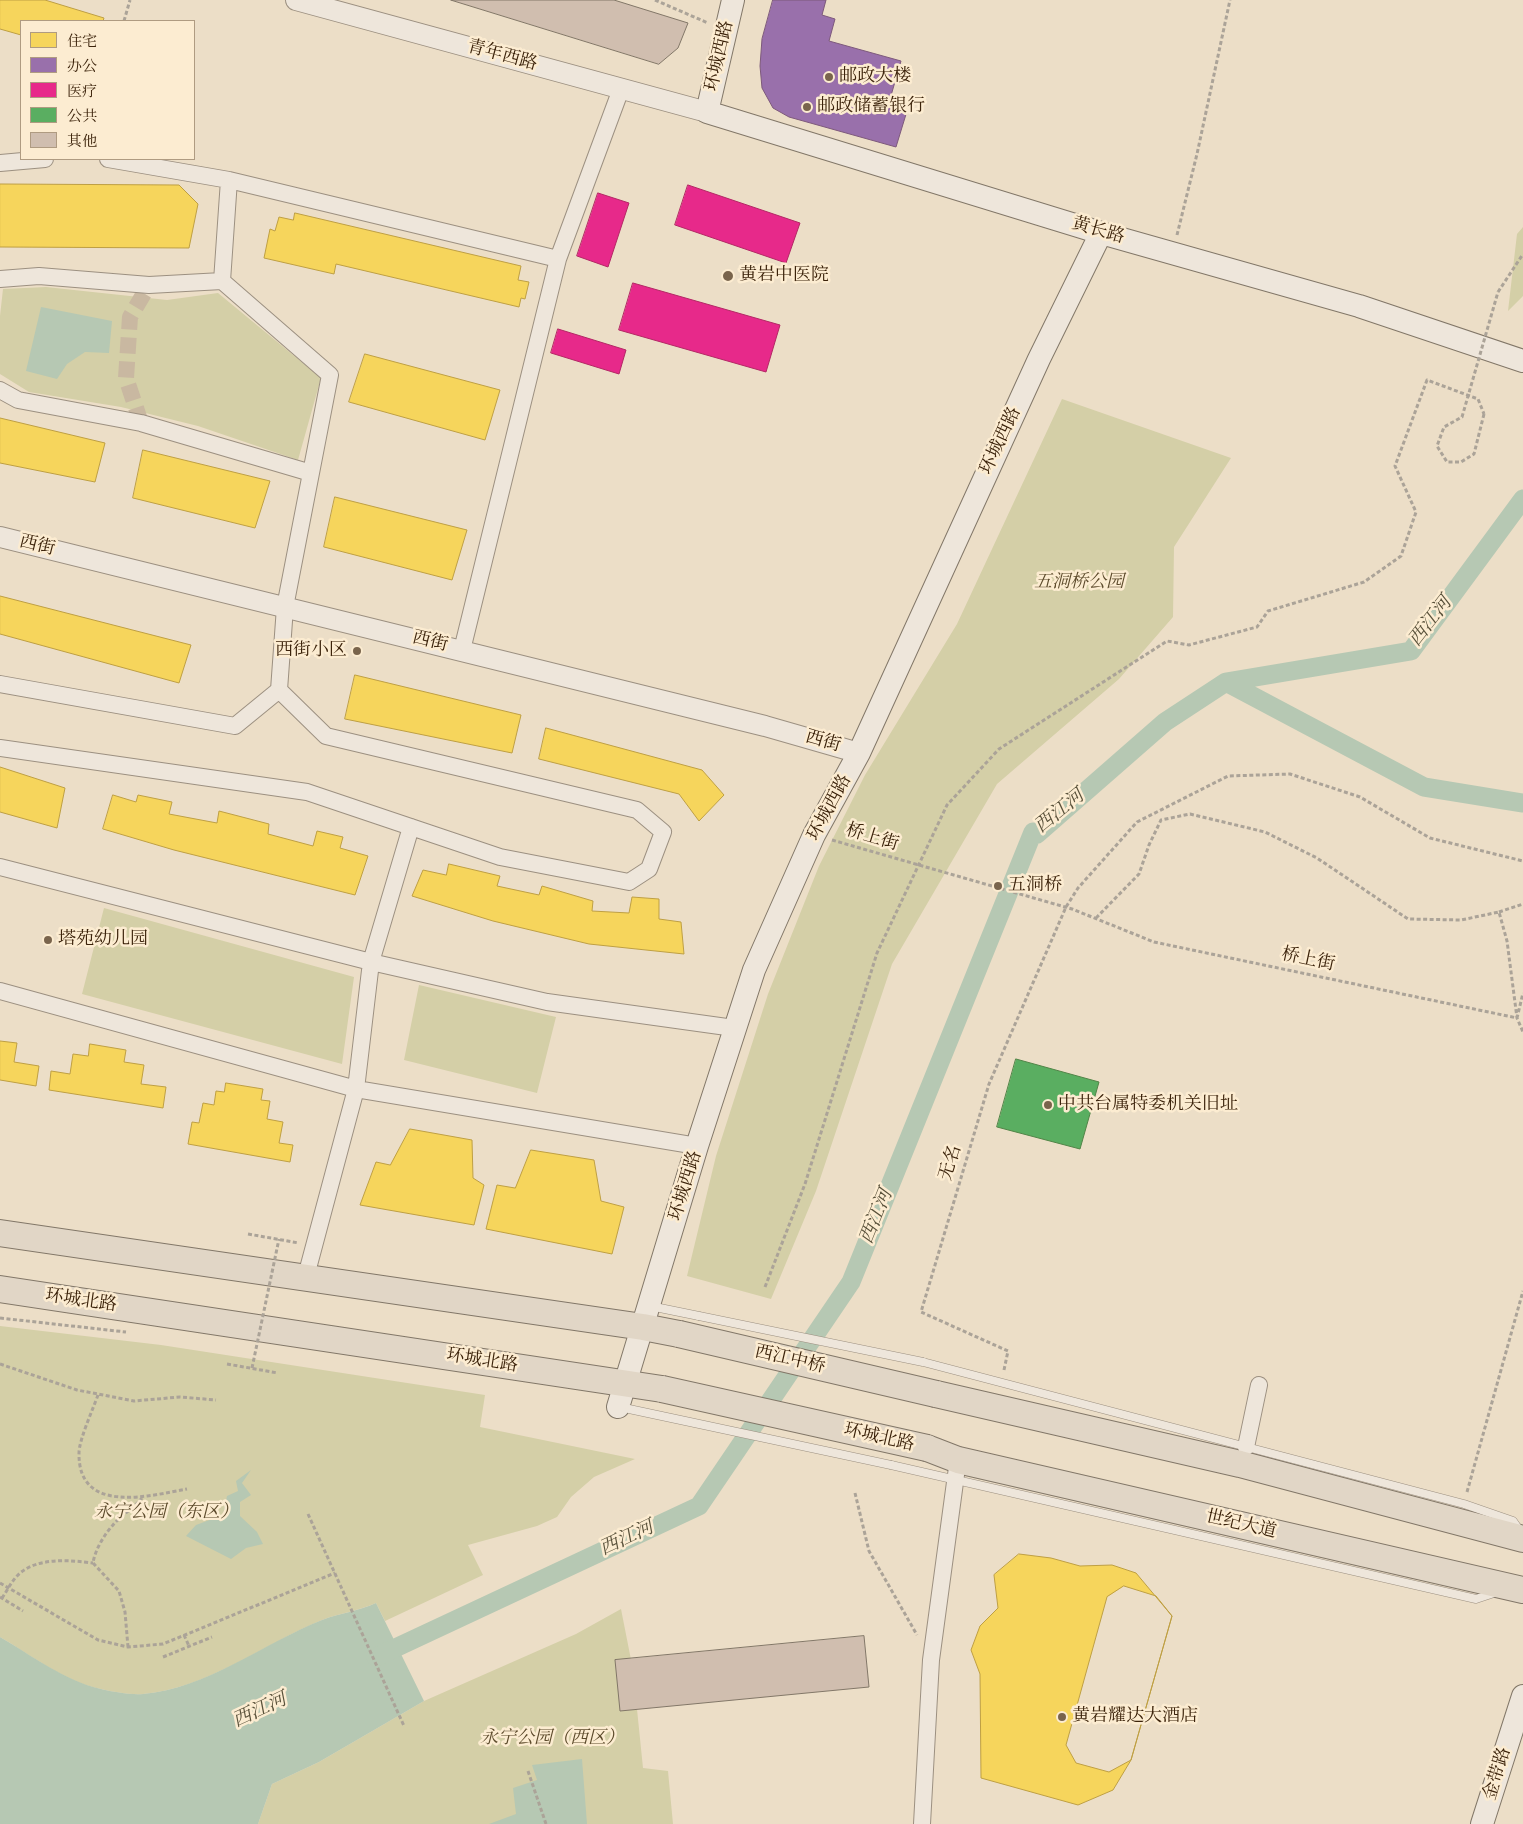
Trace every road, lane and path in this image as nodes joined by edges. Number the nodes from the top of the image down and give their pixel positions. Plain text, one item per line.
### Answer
1 (130, 0) edge
2 (296, 0) edge
3 (656, 0) edge
4 (733, 0) edge
5 (1230, 0) edge
6 (124, 20) edge
7 (726, 31) junction
8 (622, 89) junction
9 (708, 112) junction
10 (34, 160) edge
11 (114, 160) edge
12 (0, 163) edge
13 (229, 180) junction
14 (1101, 233) junction
15 (1172, 252) junction
16 (1523, 254) edge
17 (558, 259) junction
18 (0, 279) edge
19 (222, 281) junction
20 (1523, 361) edge
21 (0, 390) edge
22 (311, 473) junction
23 (0, 537) edge
24 (286, 607) junction
25 (462, 650) junction
26 (0, 684) edge
27 (279, 690) junction
28 (0, 748) edge
29 (859, 753) junction
30 (411, 827) junction
31 (814, 835) junction
32 (1523, 861) edge
33 (0, 867) edge
34 (920, 867) junction
35 (1523, 904) edge
36 (1066, 907) junction
37 (1499, 912) junction
38 (1095, 918) junction
39 (371, 962) junction
40 (0, 990) edge
41 (1523, 993) edge
42 (1517, 1018) junction
43 (734, 1028) junction
44 (1523, 1032) edge
45 (356, 1089) junction
46 (697, 1146) junction
47 (0, 1233) edge
48 (248, 1234) dead end
49 (279, 1239) junction
50 (308, 1244) dead end
51 (306, 1276) junction
52 (765, 1287) dead end
53 (0, 1289) edge
54 (1523, 1291) edge
55 (646, 1316) junction
56 (0, 1364) edge
57 (227, 1364) dead end
58 (252, 1368) junction
59 (278, 1373) dead end
60 (1259, 1385) dead end
61 (98, 1395) junction
62 (1001, 1395) junction
63 (216, 1400) dead end
64 (624, 1400) junction
65 (1246, 1447) junction
66 (957, 1470) junction
67 (187, 1489) dead end
68 (855, 1493) dead end
69 (142, 1497) junction
70 (1464, 1504) junction
71 (308, 1514) dead end
72 (1523, 1537) edge
73 (93, 1563) junction
74 (335, 1573) junction
75 (0, 1583) edge
76 (8, 1588) junction
77 (1517, 1589) edge
78 (1, 1598) edge
79 (23, 1611) dead end
80 (184, 1635) junction
81 (212, 1636) dead end
82 (128, 1646) junction
83 (189, 1646) junction
84 (163, 1657) dead end
85 (931, 1660) junction
86 (1523, 1696) edge
87 (404, 1726) dead end
88 (528, 1771) dead end
89 (546, 1824) edge
90 (922, 1824) edge
91 (1482, 1824) edge

1 - 6 path
2 - 8 street, 青年西路
3 - 7 path
4 - 7 main road, 环城西路
5 - 15 path
7 - 9 main road, 环城西路
8 - 9 street, 青年西路
8 - 17 street
9 - 14 main road, 黄长路
10 - 12 street
11 - 13 street
13 - 17 street
13 - 19 street
14 - 15 main road, 黄长路
14 - 29 main road, 环城西路
15 - 20 main road, 黄长路
16 - 34 path, bridge
17 - 25 street
18 - 19 street
19 - 22 street
21 - 22 street
22 - 24 street
23 - 24 street, 西街
24 - 25 street, 西街
24 - 27 street
25 - 29 street, 西街
26 - 27 street
27 - 30 street
28 - 30 street
29 - 31 main road, 环城西路
30 - 39 street
31 - 34 path, 桥上街
31 - 43 main road, 环城西路
32 - 36 path
33 - 39 street
34 - 36 path
34 - 52 path
35 - 37 path
36 - 38 path, 桥上街
36 - 62 path, 无名
37 - 38 path
37 - 42 path
38 - 42 path, 桥上街
39 - 43 street
39 - 45 street
40 - 45 street
41 - 42 path
42 - 44 path
43 - 46 main road, 环城西路
45 - 46 street
45 - 51 street
46 - 55 main road, 环城西路
47 - 51 main road
48 - 49 path
49 - 50 path
49 - 58 path, bridge
51 - 55 main road
53 - 64 main road, 环城北路
54 - 70 path
55 - 62 lane, bridge
55 - 62 main road, 西江中桥, bridge
55 - 64 main road, 环城西路
56 - 61 path
57 - 58 path
58 - 59 path
60 - 65 street
61 - 63 path
61 - 69 path
62 - 65 lane
62 - 72 main road
64 - 66 lane, bridge
64 - 66 main road, 环城北路, bridge
65 - 70 lane
66 - 77 main road, 世纪大道
66 - 85 street
67 - 69 path
68 - 85 path
69 - 73 path
70 - 72 lane
71 - 74 path
73 - 76 path
73 - 82 path
74 - 80 path
74 - 87 path
75 - 76 path
76 - 78 path
76 - 82 path
78 - 79 path
80 - 82 path
80 - 83 path
81 - 83 path
83 - 84 path
85 - 90 street
86 - 91 main road, 金带路
88 - 89 path

